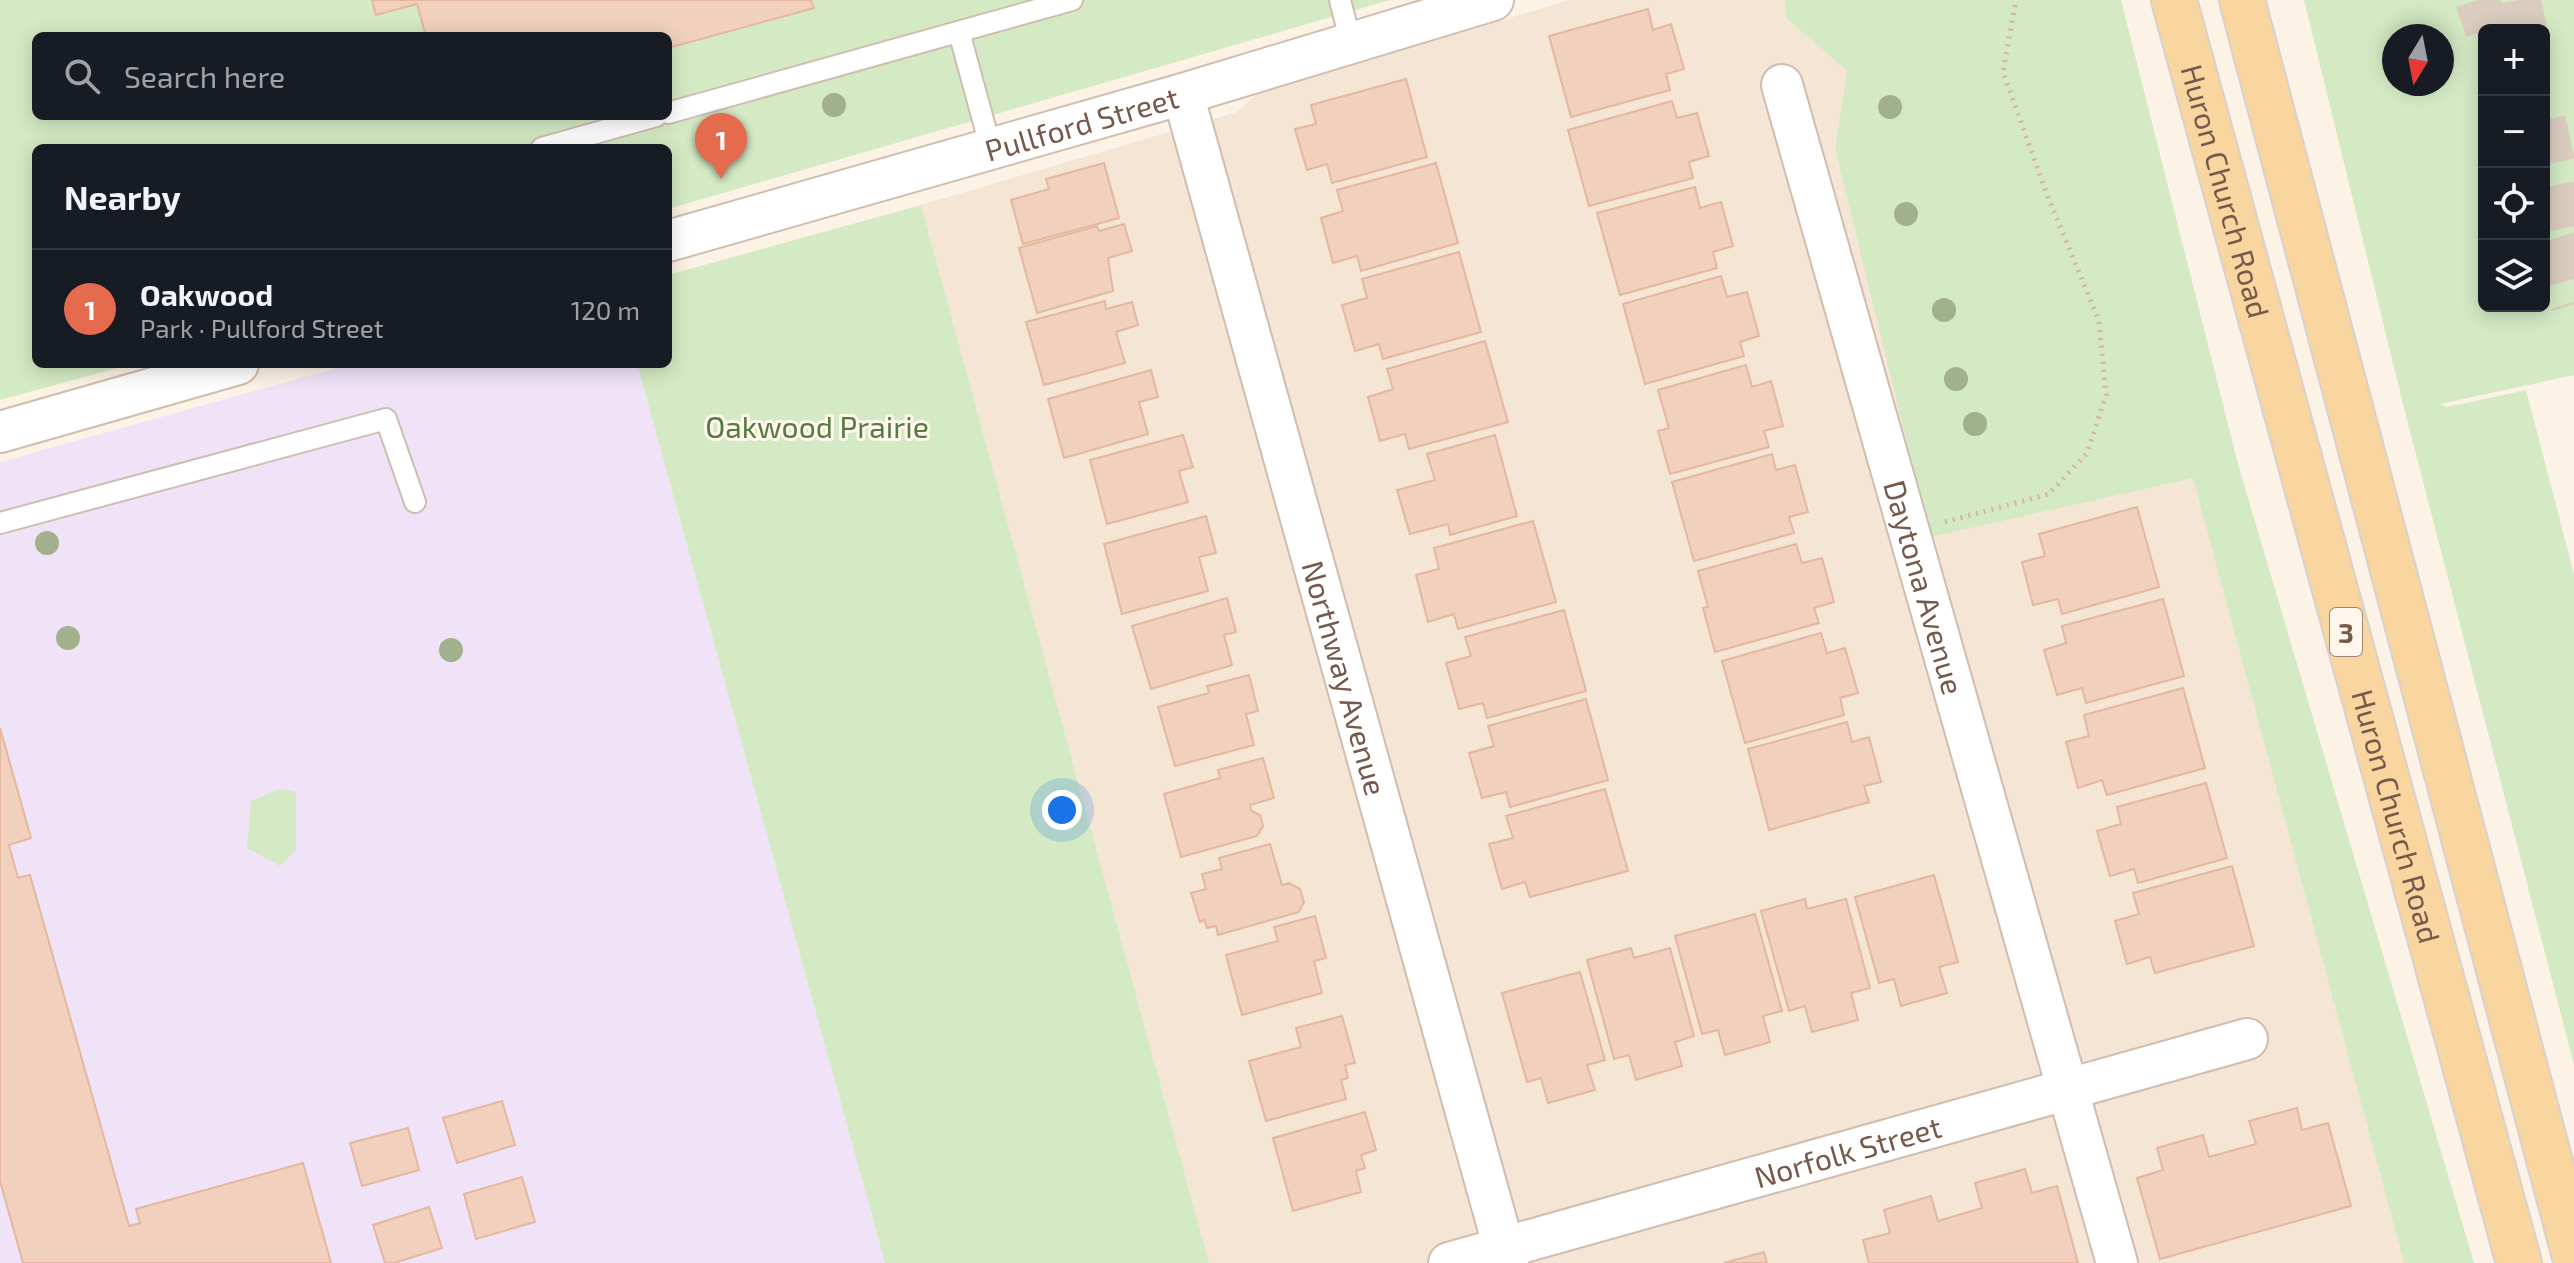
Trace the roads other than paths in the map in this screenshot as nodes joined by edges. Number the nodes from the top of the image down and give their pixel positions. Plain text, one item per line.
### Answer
1 (1072, 0) edge
2 (1340, 0) edge
3 (1493, 0) edge
4 (2174, 0) edge
5 (2242, 0) edge
6 (959, 32) junction
7 (1351, 43) junction
8 (1782, 85) dead end
9 (1183, 94) junction
10 (672, 112) edge
11 (642, 120) edge
12 (556, 144) edge
13 (991, 149) junction
14 (672, 240) edge
15 (224, 368) edge
16 (0, 432) edge
17 (415, 502) dead end
18 (0, 523) edge
19 (2247, 1039) dead end
20 (2066, 1089) junction
21 (2574, 1253) edge
22 (1506, 1255) edge
23 (1449, 1263) edge
24 (2117, 1263) edge
25 (2519, 1263) edge

1 - 6 lane
2 - 7 lane
3 - 7 street, Pullford Street
4 - 25 main road, Huron Church Road / 3
5 - 21 main road, Huron Church Road / 3
6 - 10 lane
6 - 13 lane
7 - 9 street, Pullford Street
8 - 20 street, Daytona Avenue
9 - 13 street, Pullford Street
9 - 22 street, Northway Avenue
11 - 12 lane
13 - 14 street, Pullford Street
15 - 16 street
17 - 18 lane
19 - 20 street, Norfolk Street
20 - 22 street, Norfolk Street
20 - 24 street, Daytona Avenue
22 - 23 street, Norfolk Street

